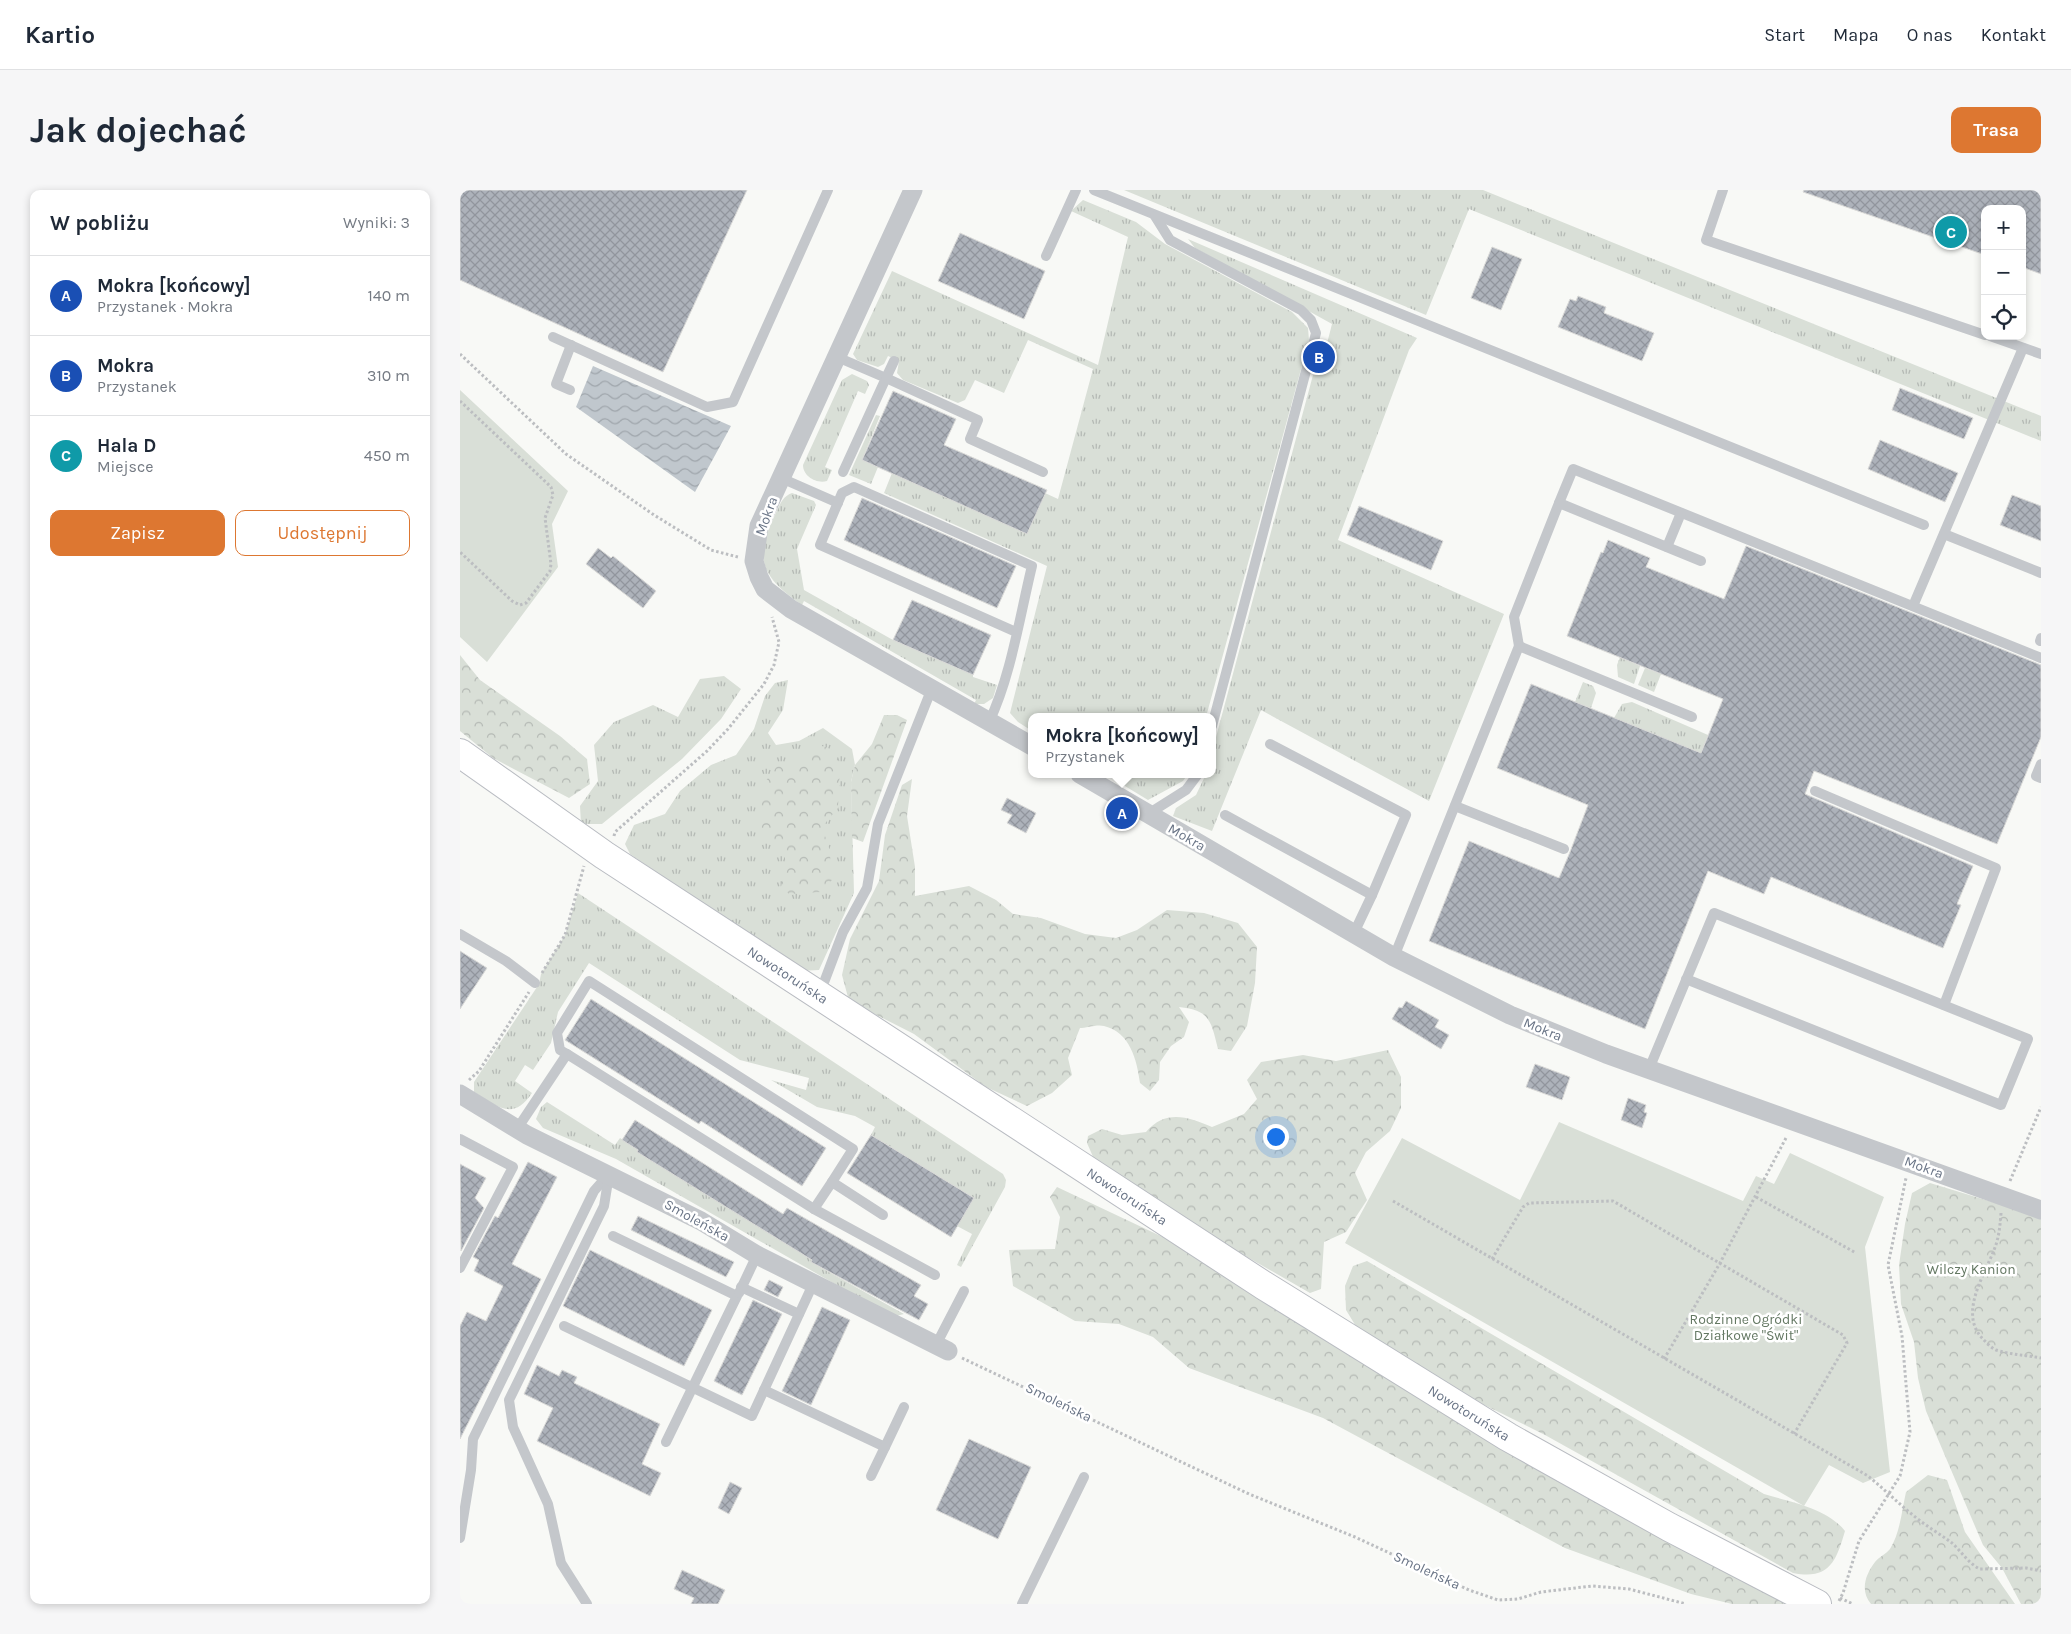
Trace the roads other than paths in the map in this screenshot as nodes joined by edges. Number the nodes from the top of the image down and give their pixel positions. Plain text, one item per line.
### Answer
1 (828, 190) edge
2 (913, 190) edge
3 (1076, 190) edge
4 (1094, 190) edge
5 (1723, 190) edge
6 (1155, 216) junction
7 (1046, 256) dead end
8 (1981, 333) edge
9 (553, 337) dead end
10 (2001, 340) edge
11 (571, 346) junction
12 (2023, 348) junction
13 (2041, 354) edge
14 (837, 357) junction
15 (894, 361) dead end
16 (886, 378) junction
17 (570, 390) dead end
18 (843, 472) dead end
19 (1043, 472) dead end
20 (781, 478) junction
21 (838, 503) junction
22 (1559, 503) junction
23 (1681, 513) junction
24 (1924, 526) dead end
25 (1944, 534) junction
26 (1667, 547) junction
27 (1701, 561) dead end
28 (2041, 573) edge
29 (1913, 606) junction
30 (1016, 632) junction
31 (1519, 646) junction
32 (2041, 658) edge
33 (932, 688) junction
34 (1215, 713) edge
35 (1692, 717) dead end
36 (989, 722) junction
37 (1028, 744) edge
38 (1270, 744) dead end
39 (460, 753) edge
40 (2041, 764) edge
41 (1087, 778) edge
42 (1195, 778) edge
43 (2041, 778) edge
44 (1815, 792) dead end
45 (1455, 806) junction
46 (1148, 814) junction
47 (1225, 815) dead end
48 (1564, 849) dead end
49 (1372, 895) junction
50 (460, 934) edge
51 (1354, 934) junction
52 (1394, 957) junction
53 (1686, 979) junction
54 (535, 983) dead end
55 (819, 994) junction
56 (1944, 1005) junction
57 (567, 1054) junction
58 (1649, 1069) junction
59 (460, 1094) edge
60 (517, 1129) junction
61 (460, 1139) edge
62 (609, 1175) junction
63 (832, 1182) junction
64 (814, 1209) junction
65 (2041, 1210) edge
66 (883, 1215) dead end
67 (613, 1236) dead end
68 (757, 1255) junction
69 (460, 1268) edge
70 (935, 1275) dead end
71 (814, 1282) junction
72 (964, 1291) dead end
73 (739, 1292) junction
74 (799, 1314) junction
75 (564, 1326) dead end
76 (942, 1348) joint
77 (692, 1388) junction
78 (764, 1390) junction
79 (904, 1407) dead end
80 (666, 1442) dead end
81 (885, 1447) junction
82 (870, 1476) dead end
83 (1084, 1476) dead end
84 (460, 1538) edge
85 (1829, 1601) edge
86 (587, 1604) edge
87 (1022, 1604) edge

1 - 11 lane
2 - 14 street, Mokra
3 - 7 lane
4 - 6 lane
5 - 8 lane
6 - 24 lane
6 - 34 lane
9 - 11 lane
10 - 12 lane
11 - 17 lane
12 - 13 lane
12 - 25 lane
14 - 16 lane
14 - 20 street, Mokra
15 - 16 lane
16 - 18 lane
16 - 19 lane
20 - 21 lane
20 - 33 street, Mokra
21 - 30 lane
21 - 30 lane
22 - 23 lane
22 - 26 lane
22 - 31 lane
23 - 26 lane
23 - 29 lane
25 - 28 lane
25 - 29 lane
26 - 27 lane
29 - 32 lane
30 - 36 lane
31 - 35 lane
31 - 45 lane
33 - 36 street
33 - 55 lane
36 - 37 street
38 - 49 lane
39 - 55 main road, Nowotoruńska
40 - 43 lane
41 - 46 street, Mokra
42 - 46 lane
44 - 56 lane
45 - 48 lane
45 - 52 lane
46 - 51 street, Mokra
47 - 49 lane
49 - 51 lane
50 - 54 lane
51 - 52 street, Mokra
52 - 58 street, Mokra
53 - 56 lane
53 - 56 lane
53 - 58 lane
55 - 85 main road, Nowotoruńska
57 - 60 lane
57 - 63 lane
57 - 64 lane
58 - 65 street, Mokra
59 - 60 street, Smoleńska
60 - 62 street, Smoleńska
61 - 69 lane
62 - 68 street, Smoleńska
62 - 84 lane
62 - 86 lane
63 - 64 lane
63 - 66 lane
64 - 70 lane
67 - 73 lane
68 - 71 street, Smoleńska
68 - 73 lane
71 - 74 lane
71 - 76 street, Smoleńska
72 - 76 lane
73 - 74 lane
73 - 77 lane
74 - 78 lane
75 - 77 lane
77 - 78 lane
77 - 80 lane
78 - 81 lane
79 - 81 lane
81 - 82 lane
83 - 87 lane

